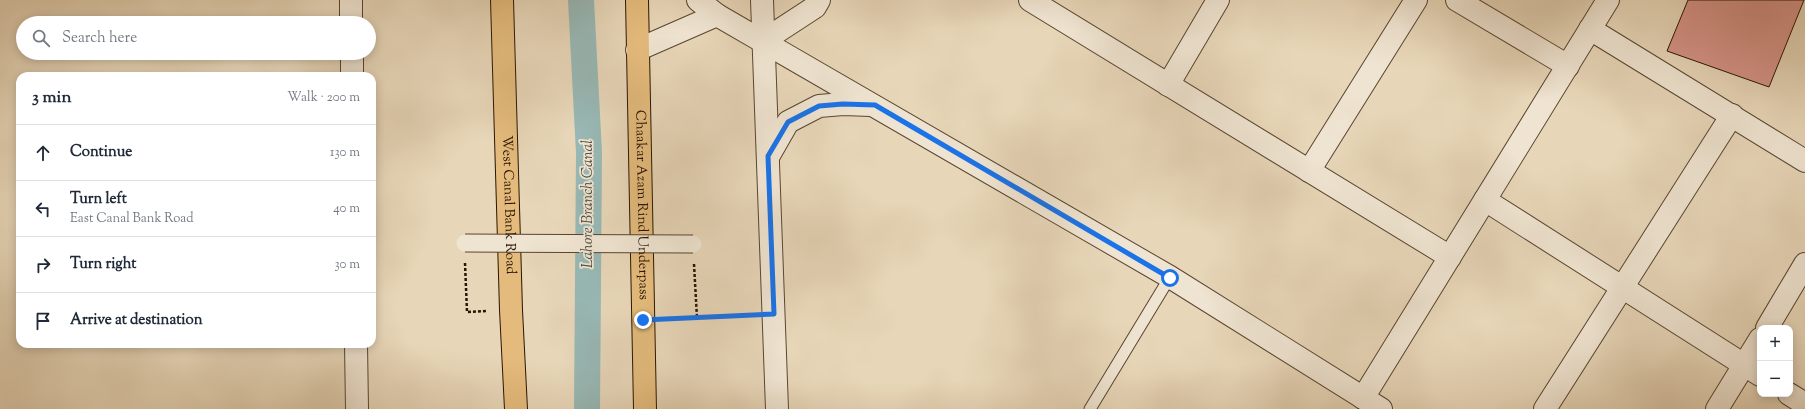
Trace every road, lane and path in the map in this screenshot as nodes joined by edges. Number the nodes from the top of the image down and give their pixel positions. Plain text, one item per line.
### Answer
1 (351, 0) edge
2 (502, 0) edge
3 (637, 0) edge
4 (698, 0) edge
5 (762, 0) edge
6 (819, 0) edge
7 (1030, 0) edge
8 (1218, 0) edge
9 (1416, 0) edge
10 (1457, 0) edge
11 (1608, 0) edge
12 (717, 15) junction
13 (351, 16) edge
14 (1590, 29) junction
15 (764, 41) junction
16 (637, 50) junction
17 (352, 60) edge
18 (1568, 66) junction
19 (352, 72) edge
20 (1168, 85) junction
21 (875, 105) junction
22 (1732, 115) junction
23 (768, 156) junction
24 (1805, 161) edge
25 (1309, 171) junction
26 (1485, 200) junction
27 (465, 243) joint
28 (693, 244) joint
29 (1450, 257) junction
30 (1805, 264) edge
31 (1170, 278) junction
32 (1622, 288) junction
33 (467, 312) dead end
34 (774, 314) junction
35 (697, 318) junction
36 (643, 320) junction
37 (1769, 325) edge
38 (356, 348) edge
39 (1757, 351) edge
40 (1752, 370) edge
41 (1793, 396) edge
42 (1372, 403) edge
43 (1805, 404) edge
44 (516, 408) edge
45 (357, 409) edge
46 (645, 409) edge
47 (777, 409) edge
48 (1090, 409) edge
49 (1546, 409) edge
50 (1717, 409) edge

1 - 13 street
2 - 44 highway, West Canal Bank Road
3 - 16 highway, Chaakar Azam Rind Underpass
4 - 12 street
5 - 15 street
6 - 15 street
7 - 20 street
8 - 20 street
9 - 25 street
10 - 18 street
11 - 14 street
12 - 15 street
12 - 16 street
14 - 18 street
14 - 22 street
15 - 21 street
15 - 23 street
16 - 36 highway, Chaakar Azam Rind Underpass
17 - 19 street
18 - 26 street
20 - 25 street
21 - 23 street
21 - 31 street
22 - 24 street
22 - 32 street
23 - 34 street
25 - 29 street
26 - 29 street
26 - 32 street
27 - 28 street, bridge
27 - 33 path
28 - 35 path
29 - 42 street
30 - 37 street
31 - 42 street
31 - 48 lane
32 - 40 street
32 - 49 street
34 - 35 path
34 - 47 street
35 - 36 path
36 - 46 highway, Chaakar Azam Rind Underpass
38 - 45 street
39 - 40 street
40 - 50 street
41 - 43 street

